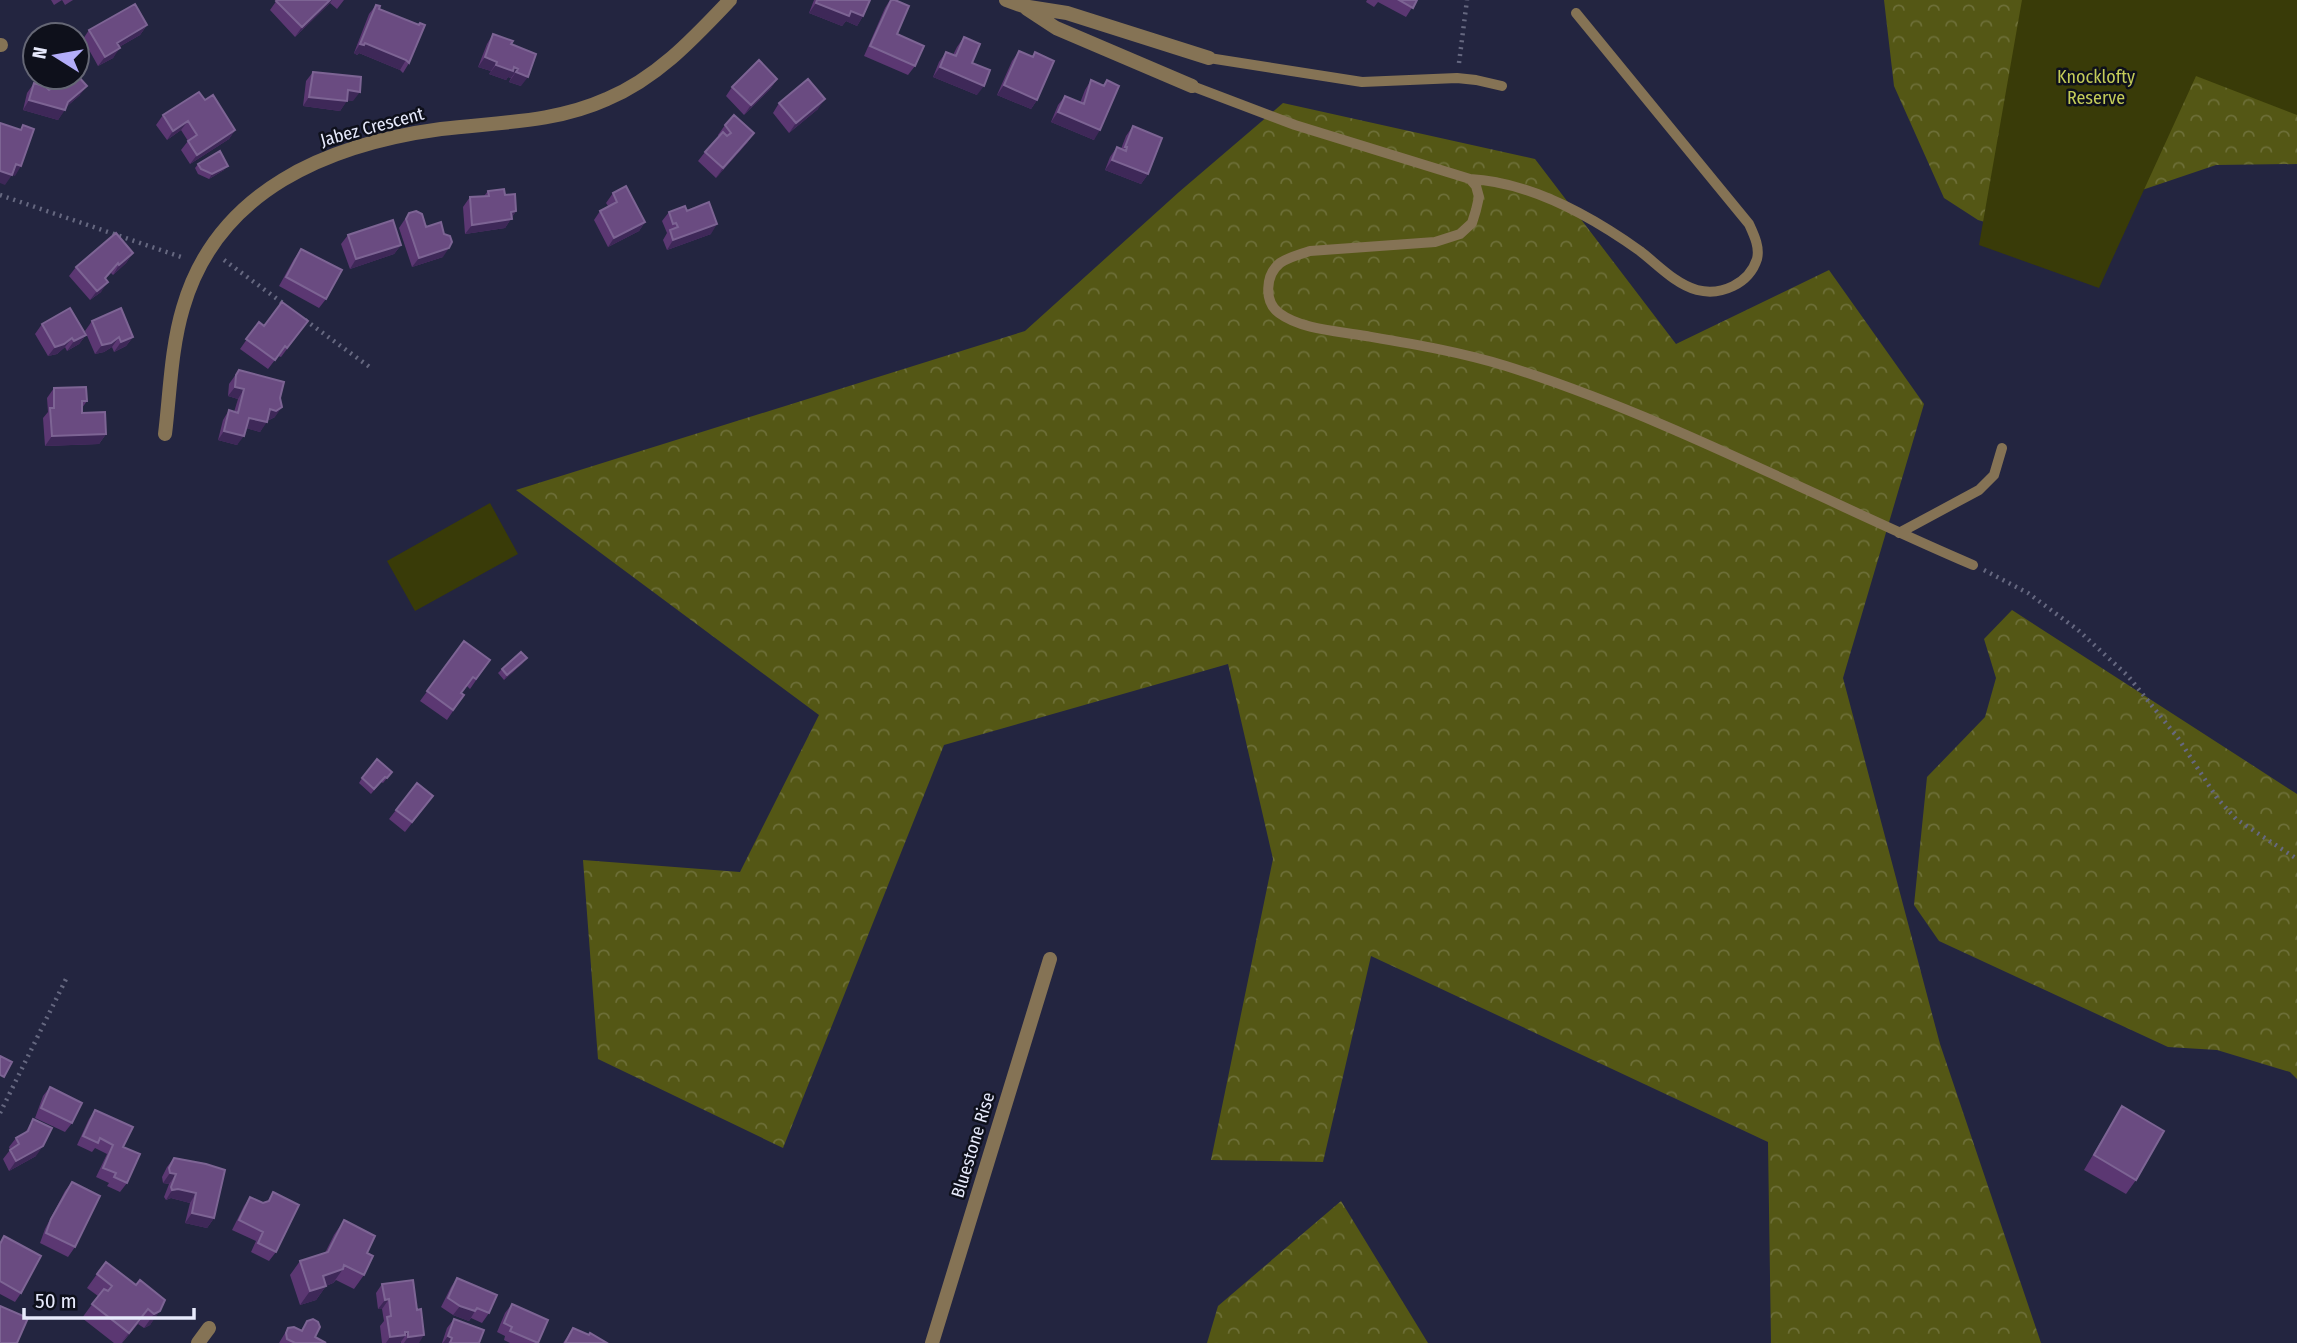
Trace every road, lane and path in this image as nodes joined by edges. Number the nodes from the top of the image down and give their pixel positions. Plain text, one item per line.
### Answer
1 (730, 0) edge
2 (1006, 0) edge
3 (1468, 0) edge
4 (1023, 6) junction
5 (1576, 13) dead end
6 (1209, 58) joint
7 (1457, 78) junction
8 (1192, 86) joint
9 (1502, 86) dead end
10 (1471, 179) junction
11 (0, 195) edge
12 (209, 249) junction
13 (201, 264) junction
14 (285, 304) edge
15 (296, 313) edge
16 (371, 368) dead end
17 (165, 434) dead end
18 (2002, 447) dead end
19 (1899, 533) junction
20 (1973, 565) joint
21 (2297, 859) edge
22 (1051, 959) dead end
23 (66, 977) dead end
24 (0, 1113) edge
25 (209, 1328) dead end
26 (198, 1343) edge
27 (932, 1343) edge

1 - 12 street, Jabez Crescent
2 - 4 street
3 - 7 path
4 - 6 street
4 - 8 street
5 - 10 lane
6 - 7 lane
7 - 9 lane
8 - 10 lane
10 - 19 lane
11 - 13 path
12 - 13 street, Jabez Crescent
12 - 14 path
13 - 17 street, Jabez Crescent
15 - 16 path
18 - 19 lane
19 - 20 lane
20 - 21 path
22 - 27 street, Bluestone Rise
23 - 24 path
25 - 26 street

